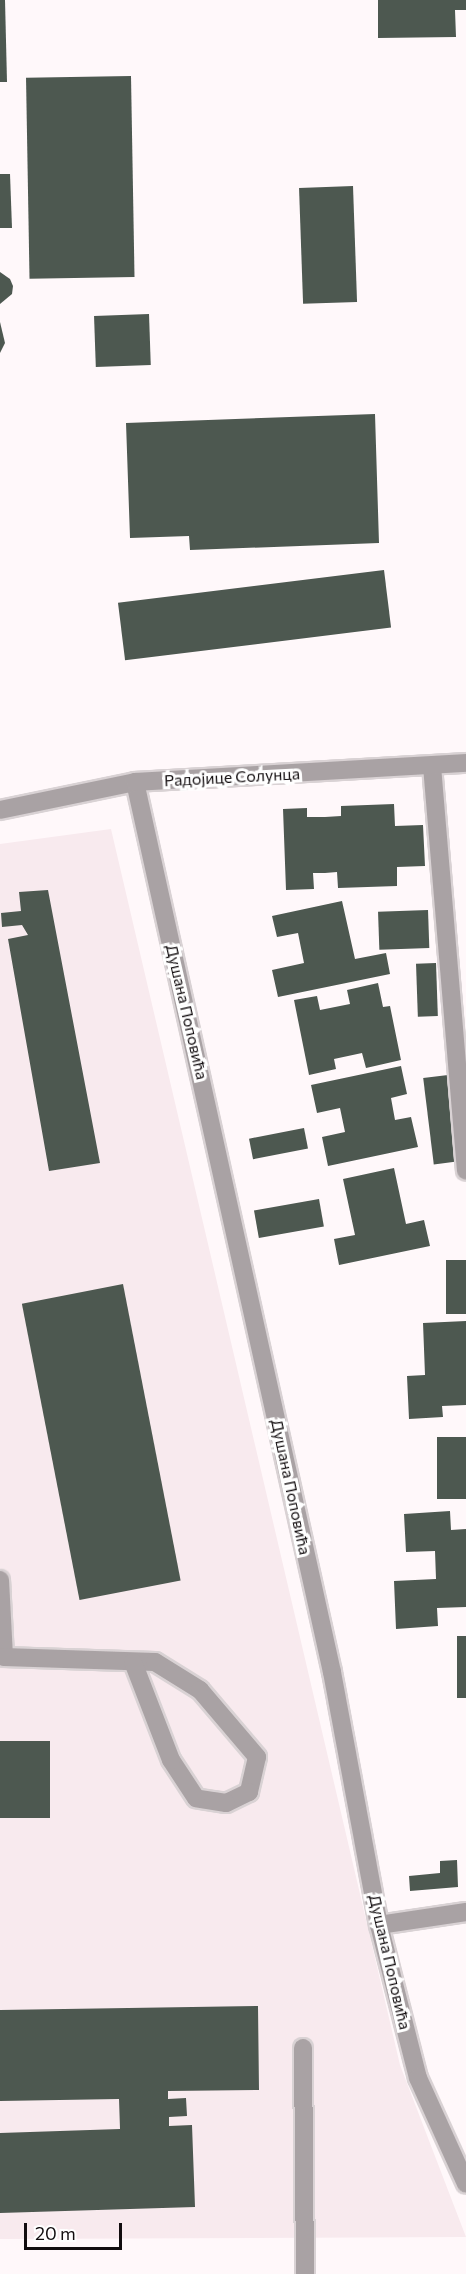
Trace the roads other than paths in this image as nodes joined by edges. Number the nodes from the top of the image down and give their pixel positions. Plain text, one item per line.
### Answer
1 (466, 763) edge
2 (432, 766) junction
3 (135, 782) junction
4 (0, 810) edge
5 (466, 1171) edge
6 (0, 1580) edge
7 (2, 1659) edge
8 (133, 1662) junction
9 (466, 1912) edge
10 (379, 1925) junction
11 (303, 2048) dead end
12 (466, 2184) edge
13 (305, 2274) edge

1 - 2 street, Радојице Солунца
2 - 3 street, Радојице Солунца
2 - 5 street
3 - 4 street, Радојице Солунца
3 - 10 street, Душана Поповића
6 - 7 street
7 - 8 street
8 - 8 street
9 - 10 street
10 - 12 street, Душана Поповића
11 - 13 street

